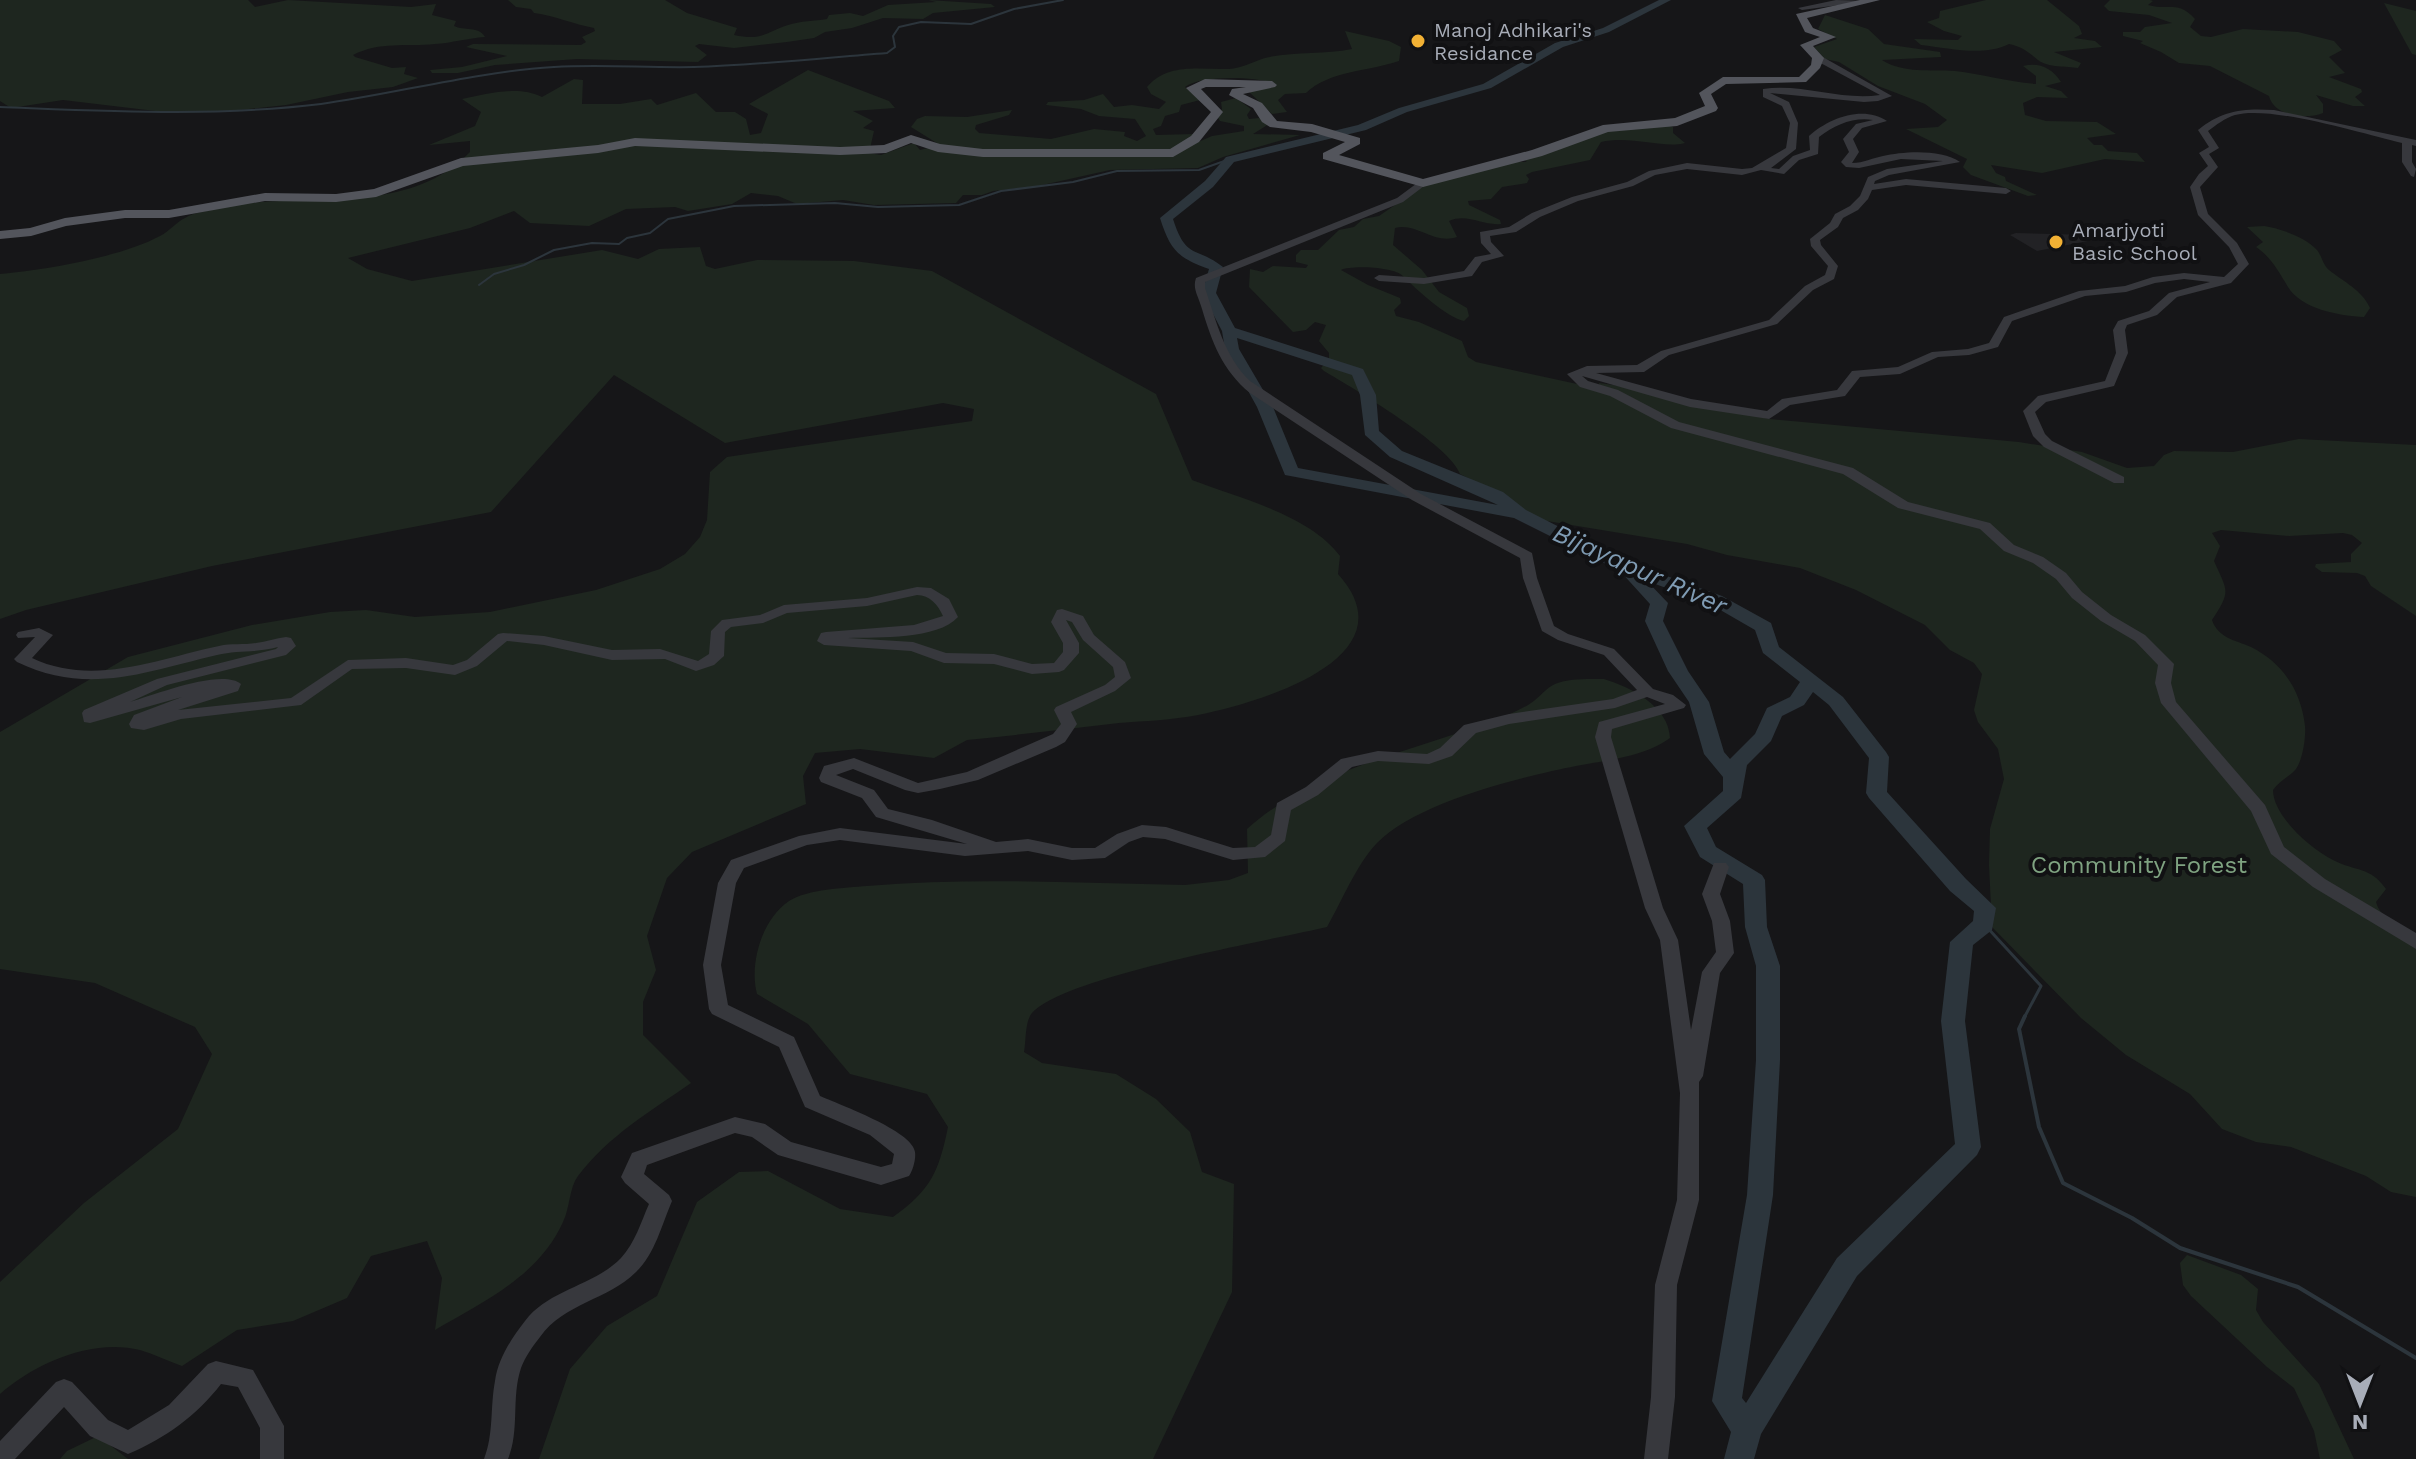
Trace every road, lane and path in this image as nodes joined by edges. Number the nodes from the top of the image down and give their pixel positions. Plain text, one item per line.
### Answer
1 (1870, 1) edge
2 (1802, 8) dead end
3 (1818, 58) junction
4 (2412, 142) edge
5 (1779, 158) junction
6 (2414, 174) edge
7 (1423, 183) junction
8 (1869, 185) junction
9 (2006, 191) dead end
10 (0, 235) edge
11 (1379, 278) dead end
12 (2227, 281) junction
13 (1581, 371) junction
14 (2119, 480) dead end
15 (23, 635) dead end
16 (1647, 692) junction
17 (997, 848) junction
18 (1720, 867) dead end
19 (2416, 942) edge
20 (1690, 1093) junction
21 (0, 1458) edge
22 (272, 1459) edge
23 (496, 1459) edge
24 (1656, 1459) edge

1 - 2 street
1 - 3 main road
3 - 5 street
3 - 7 main road
4 - 6 street
4 - 12 street
5 - 8 street
5 - 11 street
7 - 10 main road
7 - 16 street
8 - 9 street
8 - 13 street
12 - 13 street
12 - 14 street
13 - 19 street
15 - 17 street
16 - 17 street
16 - 20 street
17 - 23 street
18 - 20 street
20 - 24 street
21 - 22 street

